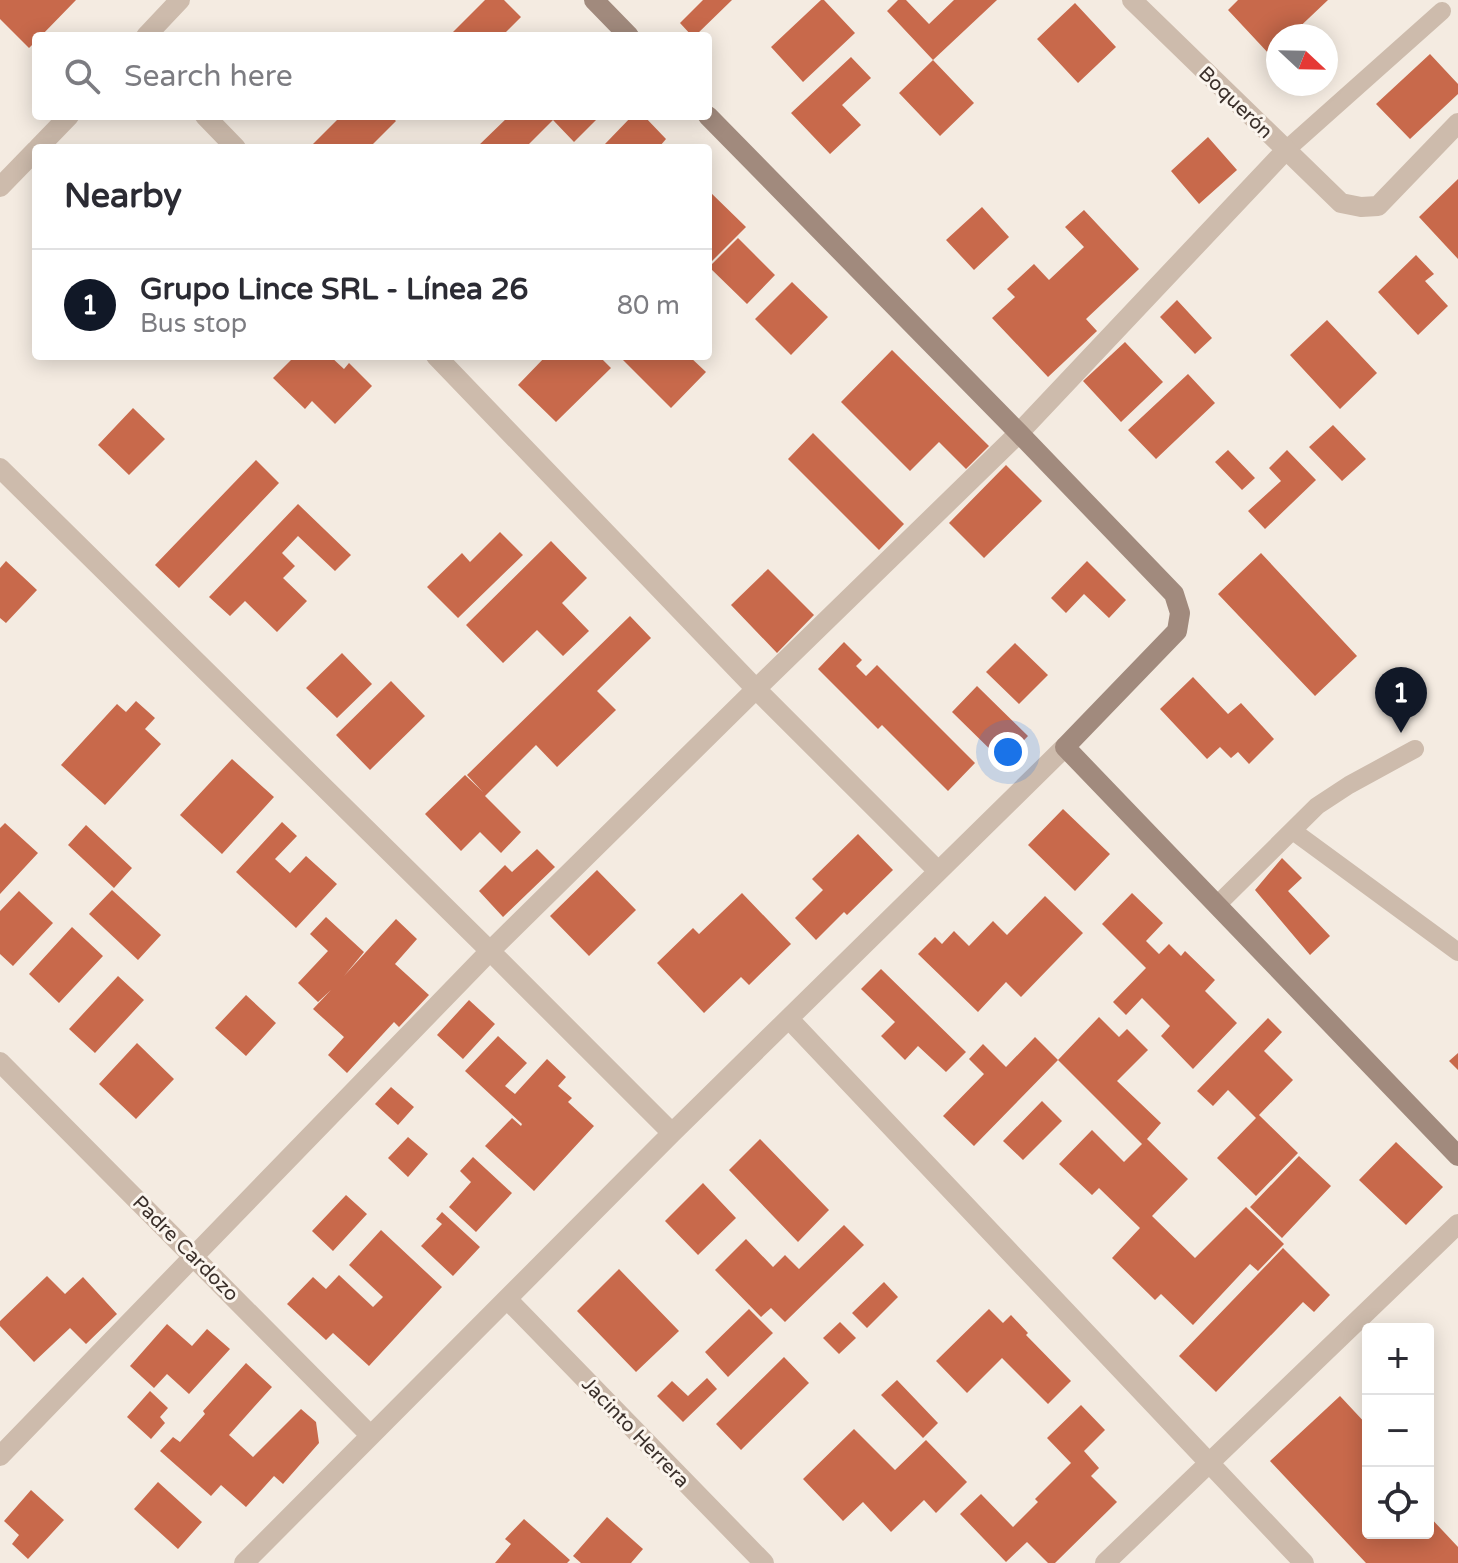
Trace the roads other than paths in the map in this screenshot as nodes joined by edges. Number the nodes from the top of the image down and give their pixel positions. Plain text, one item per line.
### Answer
1 (180, 0) edge
2 (594, 0) edge
3 (1132, 0) edge
4 (1442, 11) dead end
5 (150, 32) edge
6 (625, 32) edge
7 (65, 120) edge
8 (209, 120) edge
9 (712, 120) edge
10 (1458, 123) edge
11 (42, 144) edge
12 (232, 144) edge
13 (1286, 150) junction
14 (32, 154) edge
15 (0, 187) edge
16 (440, 360) edge
17 (1019, 433) junction
18 (0, 468) edge
19 (756, 689) junction
20 (1065, 747) junction
21 (1415, 749) dead end
22 (1293, 831) junction
23 (938, 871) junction
24 (1217, 905) junction
25 (490, 951) junction
26 (1458, 952) edge
27 (789, 1019) junction
28 (0, 1062) edge
29 (672, 1133) junction
30 (1458, 1156) edge
31 (1458, 1224) edge
32 (195, 1257) junction
33 (508, 1300) junction
34 (370, 1435) junction
35 (0, 1456) edge
36 (1211, 1462) junction
37 (244, 1563) edge
38 (764, 1563) edge
39 (1105, 1563) edge
40 (1304, 1563) edge

1 - 5 street
2 - 6 street
3 - 13 street, Boquerón
4 - 13 lane
7 - 11 street
8 - 12 street
9 - 17 street
10 - 13 street, Boquerón
13 - 17 street
14 - 15 street
16 - 19 street
17 - 19 street
17 - 20 street
18 - 25 street
19 - 23 street
19 - 25 street
20 - 23 street
20 - 24 street
21 - 22 lane
22 - 24 lane
22 - 26 lane
23 - 27 street
24 - 30 street
25 - 29 street
25 - 32 street
27 - 29 street
27 - 36 street
28 - 32 street, Padre Cardozo
29 - 33 street
31 - 36 street
32 - 34 street, Padre Cardozo
32 - 35 street
33 - 34 street
33 - 38 street, Jacinto Herrera
34 - 37 street
36 - 39 street
36 - 40 street

